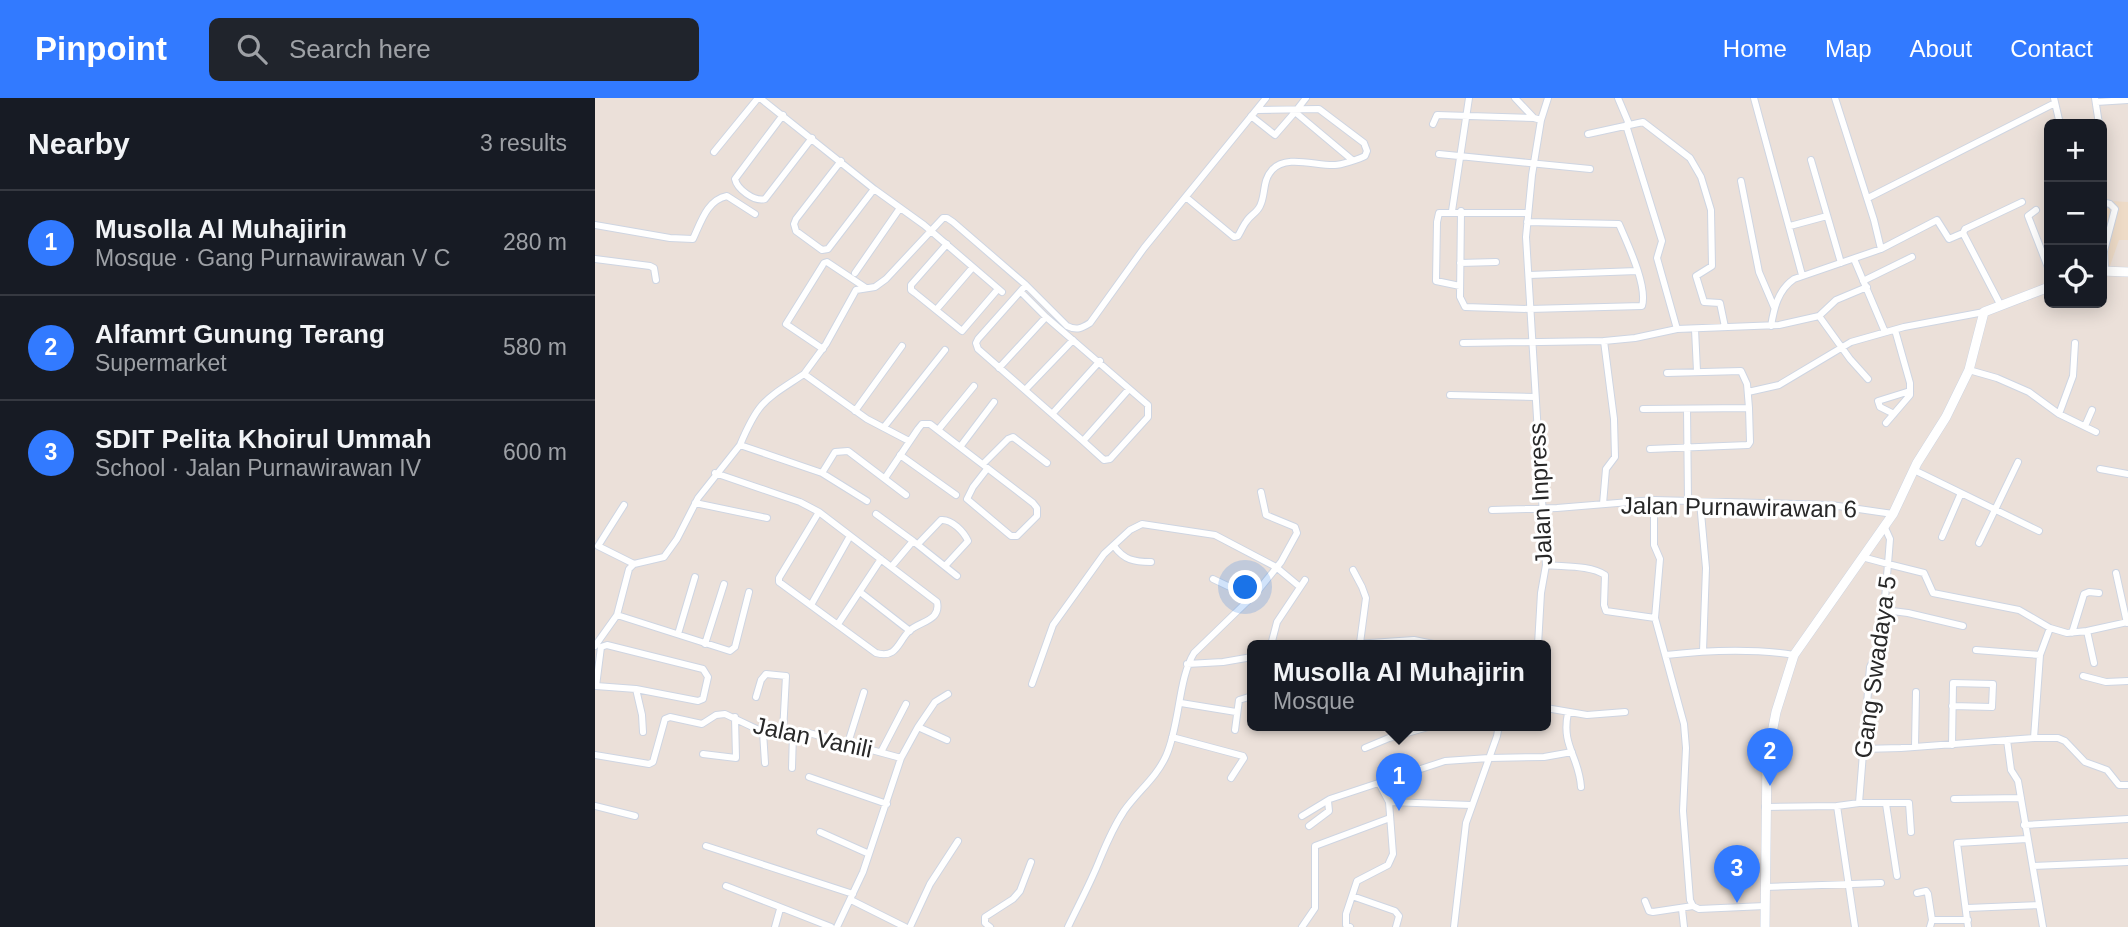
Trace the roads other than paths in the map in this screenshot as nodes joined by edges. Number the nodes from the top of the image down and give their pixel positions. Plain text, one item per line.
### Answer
1 (759, 98) edge
2 (1266, 98) edge
3 (1306, 98) edge
4 (1469, 98) edge
5 (1515, 98) edge
6 (1548, 98) edge
7 (1618, 98) edge
8 (1754, 98) edge
9 (1835, 98) edge
10 (2096, 100) edge
11 (2128, 100) edge
12 (2054, 101) edge
13 (1257, 110) junction
14 (1296, 110) junction
15 (783, 115) junction
16 (1465, 115) junction
17 (1251, 116) junction
18 (1538, 119) junction
19 (2059, 119) edge
20 (2098, 119) edge
21 (1433, 124) dead end
22 (1628, 125) junction
23 (1588, 134) dead end
24 (812, 138) junction
25 (714, 152) dead end
26 (1439, 154) dead end
27 (1459, 155) junction
28 (1351, 159) junction
29 (1811, 160) dead end
30 (841, 162) junction
31 (1534, 162) junction
32 (1590, 169) dead end
33 (1741, 181) dead end
34 (874, 189) junction
35 (1187, 198) junction
36 (1868, 198) junction
37 (2022, 202) dead end
38 (2107, 203) edge
39 (900, 208) junction
40 (2036, 210) dead end
41 (1452, 211) junction
42 (1461, 211) junction
43 (1528, 213) junction
44 (755, 215) dead end
45 (1827, 216) junction
46 (1527, 222) junction
47 (595, 226) edge
48 (1790, 226) junction
49 (932, 231) junction
50 (1963, 233) junction
51 (2107, 240) edge
52 (947, 244) junction
53 (1881, 249) junction
54 (1912, 257) dead end
55 (2044, 257) edge
56 (595, 259) edge
57 (1854, 259) junction
58 (1496, 262) dead end
59 (1460, 263) junction
60 (1841, 263) junction
61 (973, 267) junction
62 (2107, 270) edge
63 (1637, 271) junction
64 (2128, 272) edge
65 (855, 274) dead end
66 (1529, 275) junction
67 (1802, 275) junction
68 (656, 280) dead end
69 (1865, 284) junction
70 (1026, 285) junction
71 (1460, 286) junction
72 (866, 288) junction
73 (2044, 289) edge
74 (1021, 292) junction
75 (2000, 304) junction
76 (1774, 307) junction
77 (1529, 309) junction
78 (936, 310) junction
79 (1984, 312) junction
80 (1819, 316) junction
81 (1046, 317) junction
82 (1771, 326) junction
83 (1725, 327) junction
84 (1677, 329) junction
85 (1695, 329) junction
86 (1895, 330) junction
87 (1885, 332) junction
88 (1073, 340) junction
89 (1604, 341) junction
90 (2075, 342) dead end
91 (1463, 343) dead end
92 (1532, 344) junction
93 (902, 346) dead end
94 (1842, 348) junction
95 (823, 349) junction
96 (945, 350) dead end
97 (1100, 361) junction
98 (999, 368) junction
99 (1969, 370) junction
100 (1697, 371) junction
101 (1667, 373) dead end
102 (804, 374) junction
103 (1868, 379) dead end
104 (974, 386) dead end
105 (1129, 389) junction
106 (1025, 390) junction
107 (1910, 391) junction
108 (1748, 393) junction
109 (1450, 395) dead end
110 (1535, 397) junction
111 (994, 402) dead end
112 (1749, 408) junction
113 (1643, 409) dead end
114 (1687, 409) junction
115 (2092, 410) dead end
116 (855, 411) junction
117 (1053, 413) junction
118 (1894, 414) junction
119 (2059, 414) junction
120 (1886, 423) dead end
121 (2085, 426) junction
122 (884, 427) junction
123 (938, 430) junction
124 (2097, 432) dead end
125 (1083, 440) junction
126 (909, 441) junction
127 (740, 445) junction
128 (960, 447) junction
129 (1688, 447) junction
130 (1650, 449) dead end
131 (900, 455) junction
132 (2018, 462) dead end
133 (1047, 463) dead end
134 (985, 467) junction
135 (2100, 469) dead end
136 (1914, 470) junction
137 (715, 473) junction
138 (822, 473) junction
139 (2128, 474) edge
140 (885, 478) junction
141 (1261, 492) dead end
142 (1961, 493) junction
143 (906, 495) dead end
144 (956, 495) dead end
145 (1654, 500) junction
146 (867, 501) dead end
147 (1688, 502) junction
148 (1700, 502) junction
149 (695, 503) junction
150 (1603, 504) junction
151 (624, 505) dead end
152 (1543, 508) junction
153 (1492, 510) dead end
154 (1995, 510) junction
155 (819, 512) junction
156 (876, 514) dead end
157 (1893, 514) junction
158 (767, 518) dead end
159 (1885, 528) junction
160 (2039, 531) dead end
161 (851, 536) junction
162 (1942, 537) dead end
163 (915, 543) junction
164 (1979, 544) dead end
165 (1114, 546) junction
166 (1862, 558) junction
167 (881, 559) junction
168 (1151, 562) dead end
169 (634, 564) junction
170 (1888, 564) junction
171 (1546, 565) junction
172 (892, 566) junction
173 (945, 566) junction
174 (1276, 568) junction
175 (1353, 570) dead end
176 (2116, 573) dead end
177 (957, 576) dead end
178 (695, 577) dead end
179 (1213, 579) dead end
180 (1305, 580) dead end
181 (724, 584) dead end
182 (1300, 587) junction
183 (749, 592) dead end
184 (860, 592) junction
185 (2099, 593) dead end
186 (1251, 597) junction
187 (811, 605) junction
188 (1884, 610) junction
189 (617, 615) junction
190 (1655, 618) junction
191 (2127, 623) edge
192 (838, 624) junction
193 (1963, 626) dead end
194 (2050, 628) junction
195 (909, 631) junction
196 (2087, 631) junction
197 (2072, 633) junction
198 (678, 634) junction
199 (1272, 640) edge
200 (1360, 640) edge
201 (1538, 640) edge
202 (705, 644) junction
203 (595, 646) edge
204 (1976, 650) dead end
205 (1703, 651) junction
206 (1666, 655) junction
207 (1794, 655) junction
208 (2040, 655) junction
209 (1247, 658) edge
210 (2094, 663) dead end
211 (1187, 664) junction
212 (2083, 676) dead end
213 (2128, 681) edge
214 (1032, 684) dead end
215 (595, 686) edge
216 (636, 689) junction
217 (864, 692) dead end
218 (1916, 692) dead end
219 (949, 694) dead end
220 (756, 697) dead end
221 (1247, 697) edge
222 (1181, 703) junction
223 (906, 704) dead end
224 (1952, 706) junction
225 (1551, 709) edge
226 (1236, 712) junction
227 (1625, 712) dead end
228 (1568, 713) junction
229 (735, 718) junction
230 (918, 727) junction
231 (1235, 730) dead end
232 (1414, 731) edge
233 (1497, 731) edge
234 (643, 732) dead end
235 (763, 732) junction
236 (782, 732) junction
237 (793, 733) junction
238 (1172, 737) junction
239 (2034, 738) junction
240 (947, 740) dead end
241 (2007, 740) junction
242 (848, 743) junction
243 (1952, 745) junction
244 (1915, 747) junction
245 (1365, 748) dead end
246 (1862, 749) junction
247 (881, 752) junction
248 (1572, 752) junction
249 (703, 754) dead end
250 (595, 755) edge
251 (901, 758) junction
252 (1489, 758) junction
253 (765, 763) dead end
254 (792, 768) dead end
255 (810, 777) dead end
256 (1231, 778) dead end
257 (1379, 783) junction
258 (2128, 785) edge
259 (1581, 787) dead end
260 (2021, 798) junction
261 (1954, 799) dead end
262 (1328, 801) junction
263 (1389, 802) junction
264 (1859, 803) junction
265 (1886, 803) junction
266 (887, 804) junction
267 (1471, 805) junction
268 (595, 806) edge
269 (1837, 806) junction
270 (1765, 807) junction
271 (635, 816) dead end
272 (1302, 816) dead end
273 (1390, 818) junction
274 (2128, 819) edge
275 (2024, 825) junction
276 (1310, 826) dead end
277 (820, 832) dead end
278 (1911, 832) dead end
279 (2027, 839) junction
280 (958, 841) dead end
281 (706, 846) dead end
282 (867, 853) junction
283 (1031, 862) dead end
284 (2128, 862) edge
285 (2033, 866) junction
286 (1897, 876) dead end
287 (1848, 883) junction
288 (1881, 883) dead end
289 (726, 886) dead end
290 (1765, 887) junction
291 (1917, 893) dead end
292 (1352, 896) junction
293 (852, 897) junction
294 (1645, 901) dead end
295 (2039, 905) junction
296 (1693, 906) junction
297 (1765, 906) junction
298 (1968, 908) junction
299 (780, 909) junction
300 (1682, 909) junction
301 (1968, 923) edge
302 (1931, 924) edge
303 (775, 927) edge
304 (831, 927) edge
305 (837, 927) edge
306 (907, 927) edge
307 (990, 927) edge
308 (1068, 927) edge
309 (1302, 927) edge
310 (1350, 927) edge
311 (1396, 927) edge
312 (1454, 927) edge
313 (1683, 927) edge
314 (1765, 927) edge
315 (1855, 927) edge
316 (2043, 927) edge

1 - 15 street
1 - 25 street
2 - 13 street
3 - 14 street
4 - 16 street
5 - 18 street
6 - 18 street, Jalan Inpress
7 - 22 street
8 - 48 street
9 - 36 street
10 - 11 street
10 - 20 street
12 - 19 street
12 - 36 street
13 - 14 street
13 - 17 street
14 - 17 street
14 - 28 street
14 - 28 street
15 - 24 street
15 - 24 street
16 - 18 street
16 - 21 street
16 - 27 street
17 - 35 street
18 - 31 street, Jalan Inpress
22 - 23 street
22 - 83 street
22 - 84 street
24 - 30 street
26 - 27 street
27 - 31 street
27 - 41 street
28 - 35 street
29 - 45 street
30 - 34 street
30 - 34 street
31 - 32 street
31 - 43 street, Jalan Inpress
33 - 76 street
34 - 39 street
35 - 70 street
36 - 53 street
37 - 50 street
38 - 51 street
39 - 49 street
39 - 65 street
40 - 55 street
41 - 42 street
41 - 71 street
42 - 43 street
42 - 59 street
43 - 46 street, Jalan Inpress
44 - 47 street
45 - 48 street
45 - 60 street
46 - 63 street
46 - 66 street, Jalan Inpress
48 - 67 street
49 - 52 street
49 - 70 street
49 - 72 street
50 - 53 street
50 - 75 street
52 - 61 street
52 - 78 street
53 - 57 street
54 - 69 street
56 - 68 street
57 - 60 street
57 - 69 street
58 - 59 street
59 - 71 street
60 - 67 street
61 - 78 street
61 - 78 street
62 - 64 street
63 - 66 street
63 - 77 street
66 - 77 street, Jalan Inpress
67 - 76 street
69 - 80 street
69 - 87 street
70 - 74 street
71 - 77 street
72 - 95 street
72 - 95 street
73 - 75 street
74 - 81 street
74 - 98 street
75 - 79 street
76 - 82 street
77 - 92 street, Jalan Inpress
79 - 86 street
79 - 99 street
80 - 82 street
80 - 94 street
81 - 88 street
81 - 98 street
82 - 83 street
83 - 85 street
84 - 85 street
84 - 89 street
85 - 100 street
86 - 87 street
86 - 107 street
87 - 94 street
88 - 97 street
88 - 106 street
89 - 92 street
89 - 150 street
90 - 119 street
91 - 92 street
92 - 110 street, Jalan Inpress
93 - 116 street
94 - 103 street
94 - 108 street
95 - 102 street
96 - 122 street
97 - 105 street
97 - 117 street
98 - 106 street
99 - 119 street
99 - 136 street
100 - 101 street
100 - 108 street
102 - 116 street
102 - 127 street
104 - 123 street
105 - 125 street
105 - 125 street
106 - 117 street
107 - 118 street
107 - 118 street
108 - 112 street
109 - 110 street
110 - 152 street, Jalan Inpress
111 - 128 street
112 - 114 street
112 - 129 street
113 - 114 street
114 - 129 street
115 - 121 street
116 - 122 street
117 - 125 street
118 - 120 street
119 - 121 street
121 - 124 street
122 - 126 street
123 - 126 street
123 - 128 street
126 - 131 street
127 - 137 street
127 - 138 street
128 - 134 street
129 - 130 street
129 - 147 street
131 - 140 street
131 - 144 street
132 - 154 street
133 - 134 street
134 - 134 street
135 - 139 street
136 - 142 street
136 - 157 street
137 - 149 street
137 - 155 street
138 - 140 street
138 - 146 street
140 - 143 street
141 - 174 street
142 - 154 street
142 - 162 street
145 - 147 street, Jalan Purnawirawan 6
145 - 150 street, Jalan Purnawirawan 6
145 - 190 street
147 - 148 street, Jalan Purnawirawan 6
148 - 157 street, Jalan Purnawirawan 6
148 - 205 street
149 - 158 street
149 - 169 street
150 - 152 street, Jalan Purnawirawan 6
151 - 169 street
152 - 153 street, Jalan Purnawirawan 6
152 - 171 street, Jalan Inpress
154 - 160 street
154 - 164 street
155 - 161 street
155 - 187 street
156 - 163 street
157 - 159 street
159 - 166 street
159 - 170 street, Gang Swadaya 5
161 - 167 street
161 - 187 street
163 - 172 street
163 - 173 street
163 - 173 street
165 - 168 street
165 - 174 street
165 - 214 street
166 - 170 street
166 - 207 street
167 - 172 street
167 - 184 street
169 - 189 street
170 - 188 street, Gang Swadaya 5
170 - 194 street
171 - 190 street
171 - 201 street, Jalan Inpress
172 - 195 street
173 - 177 street
174 - 182 street
174 - 186 street
175 - 200 street
176 - 191 street
178 - 198 street
179 - 186 street
180 - 182 street
181 - 202 street
182 - 199 street
183 - 202 street
184 - 192 street
184 - 195 street
185 - 197 street
186 - 211 street
187 - 192 street
188 - 193 street
188 - 246 street, Gang Swadaya 5
189 - 198 street
189 - 203 street
190 - 206 street
191 - 196 street
192 - 195 street
194 - 197 street
194 - 208 street
196 - 197 street
196 - 210 street
198 - 202 street
204 - 208 street
205 - 206 street
205 - 207 street
206 - 296 street
207 - 270 street
208 - 239 street
209 - 211 street
211 - 222 street
212 - 213 street
215 - 216 street
215 - 216 street
216 - 234 street
217 - 242 street
218 - 244 street
219 - 230 street
220 - 236 street
221 - 226 street
222 - 226 street
222 - 238 street
223 - 247 street
224 - 224 street
224 - 243 street
225 - 228 street
226 - 231 street
227 - 228 street
228 - 248 street
229 - 235 street, Jalan Vanili
229 - 249 street
229 - 250 street, Jalan Vanili
230 - 240 street
230 - 251 street
232 - 245 street
233 - 252 street
235 - 236 street, Jalan Vanili
235 - 253 street
236 - 237 street, Jalan Vanili
237 - 242 street, Jalan Vanili
237 - 254 street
238 - 256 street
238 - 308 street
239 - 241 street
239 - 258 street
241 - 243 street
241 - 260 street
242 - 247 street, Jalan Vanili
243 - 244 street
244 - 246 street
246 - 264 street, Gang Swadaya 5
247 - 251 street, Jalan Vanili
248 - 252 street
248 - 259 street
251 - 266 street
252 - 257 street
252 - 267 street
255 - 266 street
257 - 262 street
257 - 263 street
260 - 261 street
260 - 275 street
262 - 272 street
262 - 276 street
263 - 267 street
263 - 273 street
264 - 265 street
264 - 269 street
265 - 278 street
265 - 286 street
266 - 282 street
267 - 312 street
268 - 271 street
269 - 270 street
269 - 287 street
270 - 290 street
273 - 292 street
273 - 309 street
274 - 275 street
275 - 279 street
277 - 282 street
279 - 285 street
279 - 298 street
280 - 306 street
281 - 293 street
282 - 293 street
283 - 307 street
284 - 285 street
285 - 295 street
287 - 288 street
287 - 290 street
287 - 315 street
289 - 299 street
290 - 297 street
291 - 302 street
292 - 310 street
292 - 311 street
293 - 305 street
293 - 306 street
294 - 300 street
295 - 298 street
295 - 316 street
296 - 297 street
296 - 300 street
297 - 314 street
298 - 301 street
299 - 303 street
299 - 304 street
300 - 313 street
301 - 302 street

